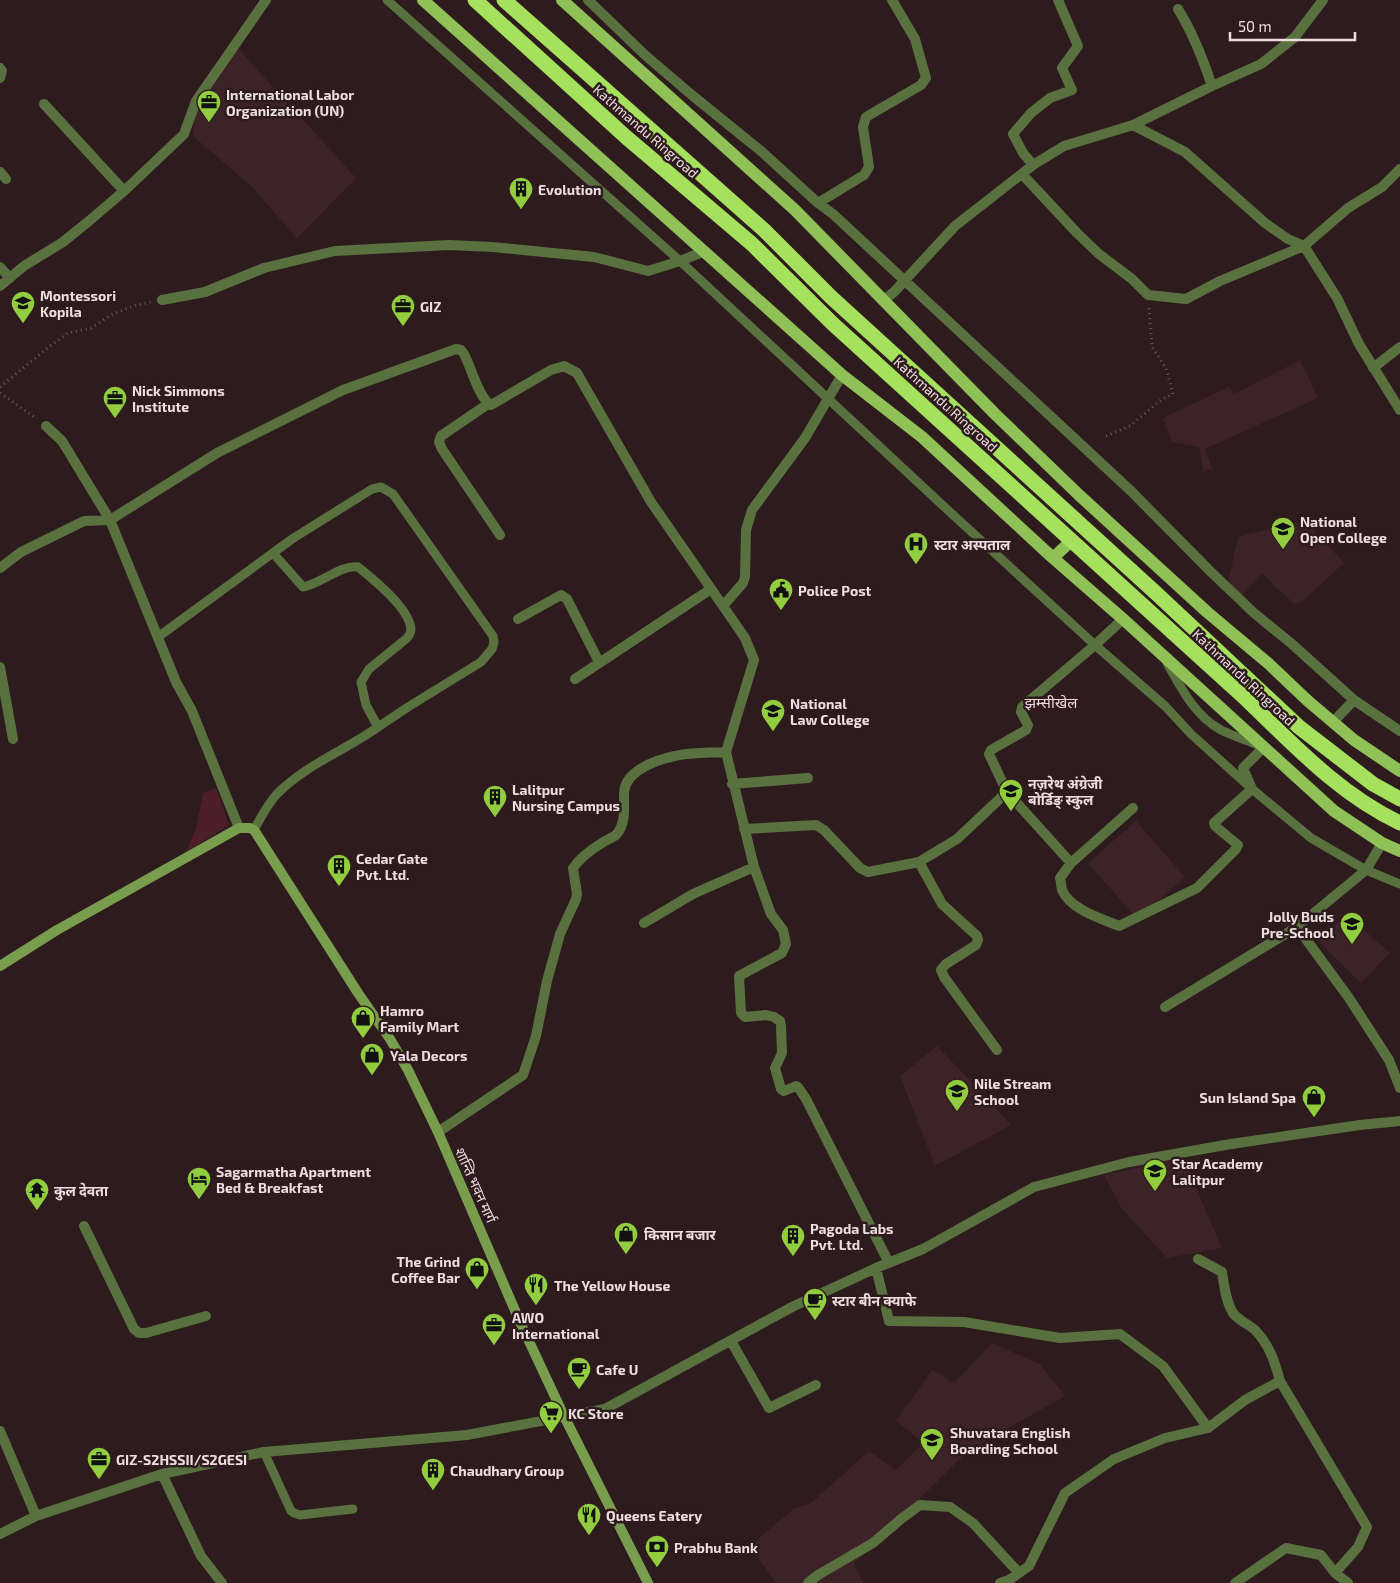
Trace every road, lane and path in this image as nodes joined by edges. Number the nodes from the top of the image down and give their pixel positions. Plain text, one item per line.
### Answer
1 (266, 0) edge
2 (387, 0) edge
3 (423, 0) edge
4 (475, 0) edge
5 (504, 0) edge
6 (562, 0) edge
7 (588, 0) edge
8 (892, 0) edge
9 (1058, 0) edge
10 (1323, 0) edge
11 (1178, 9) dead end
12 (0, 68) edge
13 (0, 78) edge
14 (1212, 86) junction
15 (44, 104) dead end
16 (1133, 125) junction
17 (1034, 165) junction
18 (1400, 169) edge
19 (1022, 174) junction
20 (124, 191) junction
21 (818, 203) junction
22 (1304, 246) junction
23 (705, 251) junction
24 (680, 261) junction
25 (0, 267) edge
26 (10, 278) junction
27 (905, 280) junction
28 (0, 286) edge
29 (1148, 295) junction
30 (162, 300) joint
31 (884, 300) junction
32 (1400, 346) edge
33 (1373, 368) junction
34 (842, 375) junction
35 (0, 387) edge
36 (0, 392) edge
37 (829, 400) junction
38 (488, 404) junction
39 (1400, 410) edge
40 (46, 426) joint
41 (1106, 436) dead end
42 (1058, 476) junction
43 (1044, 490) junction
44 (110, 520) junction
45 (500, 535) dead end
46 (1071, 541) junction
47 (273, 553) junction
48 (1053, 558) junction
49 (0, 568) edge
50 (711, 589) junction
51 (723, 606) junction
52 (518, 619) dead end
53 (1123, 619) junction
54 (158, 637) junction
55 (1096, 645) junction
56 (598, 662) junction
57 (0, 668) edge
58 (575, 679) dead end
59 (1354, 700) junction
60 (1333, 722) junction
61 (378, 727) junction
62 (1400, 731) edge
63 (14, 739) dead end
64 (1262, 748) junction
65 (726, 752) junction
66 (1400, 771) edge
67 (808, 778) dead end
68 (732, 784) junction
69 (1252, 789) junction
70 (1007, 792) junction
71 (1400, 799) edge
72 (1133, 808) dead end
73 (1400, 823) edge
74 (239, 828) junction
75 (744, 829) junction
76 (254, 830) junction
77 (1382, 843) junction
78 (1400, 851) edge
79 (919, 862) junction
80 (1071, 863) junction
81 (754, 867) junction
82 (1366, 870) junction
83 (1400, 884) edge
84 (644, 923) dead end
85 (1296, 927) junction
86 (0, 966) edge
87 (1165, 1007) dead end
88 (997, 1050) dead end
89 (1400, 1088) edge
90 (1400, 1121) edge
91 (438, 1132) junction
92 (84, 1226) dead end
93 (1198, 1259) dead end
94 (889, 1263) junction
95 (876, 1268) junction
96 (206, 1316) dead end
97 (731, 1341) junction
98 (1280, 1381) junction
99 (816, 1386) dead end
100 (564, 1416) junction
101 (1208, 1428) junction
102 (0, 1431) edge
103 (264, 1452) junction
104 (162, 1474) junction
105 (353, 1509) dead end
106 (36, 1516) junction
107 (0, 1534) edge
108 (1019, 1573) junction
109 (1335, 1573) junction
110 (222, 1583) edge
111 (648, 1583) edge
112 (808, 1583) edge
113 (1000, 1583) edge
114 (1235, 1583) edge
115 (1348, 1583) edge

1 - 20 street
2 - 24 lane
3 - 23 main road
4 - 46 highway, Kathmandu Ringroad
5 - 43 highway, Kathmandu Ringroad
6 - 31 main road
7 - 21 street
8 - 21 street
9 - 17 street
10 - 14 street
11 - 14 street
12 - 13 street
14 - 16 street
15 - 20 street
16 - 17 street
16 - 22 street
17 - 19 street
18 - 22 street
19 - 27 street
19 - 29 street
20 - 26 street
21 - 27 street
22 - 29 street
22 - 33 street
23 - 24 street
23 - 34 main road
24 - 30 street
24 - 37 lane
25 - 26 street
26 - 28 street
27 - 31 street
27 - 59 street
29 - 41 path
30 - 35 path
31 - 42 main road
32 - 33 street
33 - 39 street
34 - 37 street
34 - 48 main road
36 - 40 path
37 - 51 street
37 - 55 lane
38 - 44 street
38 - 45 street
38 - 50 street
40 - 44 street
42 - 43 main road
42 - 60 main road
43 - 71 highway, Kathmandu Ringroad
44 - 49 street
44 - 54 street
46 - 48 main road
46 - 73 highway, Kathmandu Ringroad
47 - 54 lane
47 - 61 lane
47 - 61 lane
48 - 53 main road
50 - 51 street
50 - 56 street
51 - 65 street
52 - 56 street
53 - 55 street
53 - 64 main road
54 - 74 street
55 - 69 lane
55 - 70 street
56 - 58 street
57 - 63 street
59 - 60 street
59 - 62 street
60 - 66 main road
61 - 76 lane
64 - 69 street
64 - 77 main road
65 - 68 street
65 - 91 street
67 - 68 street
68 - 75 street
69 - 80 street
69 - 82 lane
70 - 79 street
70 - 80 street
72 - 80 street
74 - 76 main road
74 - 86 main road
75 - 79 street
75 - 81 street
76 - 91 main road, शान्ति भवन मार्ग
77 - 78 main road
77 - 82 street
79 - 88 street
81 - 84 street
81 - 94 street
82 - 83 lane
82 - 85 street
85 - 87 street
85 - 89 street
90 - 94 street
91 - 100 main road, शान्ति भवन मार्ग
92 - 96 street
93 - 98 street
94 - 95 street
95 - 97 street
95 - 101 street
97 - 99 street
97 - 100 street
98 - 101 street
98 - 109 street
100 - 103 street
100 - 111 main road, शान्ति भवन मार्ग
101 - 108 street
102 - 106 street
103 - 104 street
103 - 105 lane
104 - 106 street
104 - 110 street
106 - 107 street
108 - 112 street
108 - 113 street
109 - 114 street
109 - 115 street

